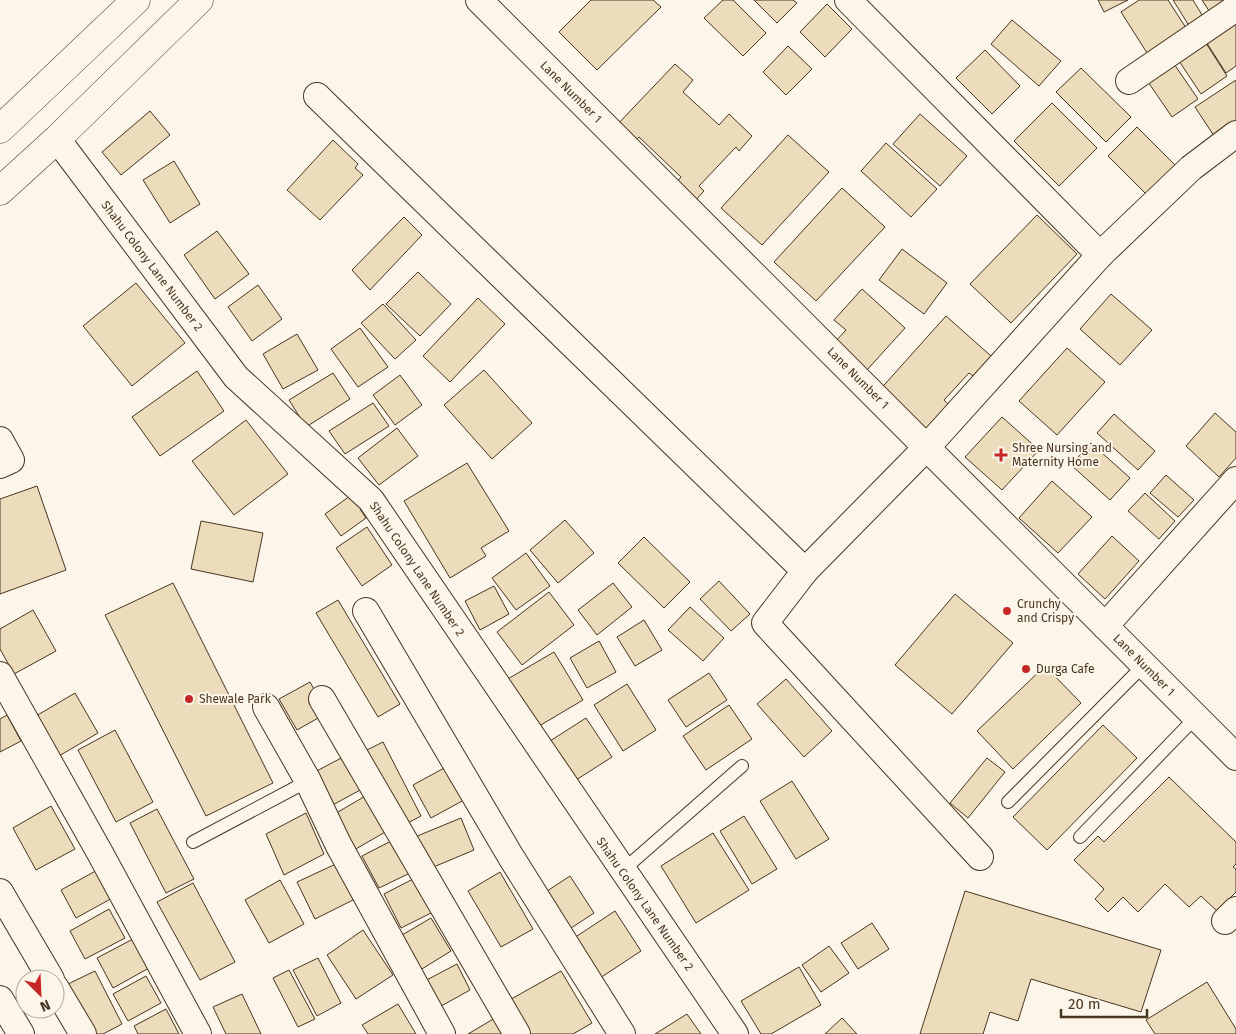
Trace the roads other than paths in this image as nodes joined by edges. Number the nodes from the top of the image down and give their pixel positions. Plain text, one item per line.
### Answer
1 (136, 0) edge
2 (199, 0) edge
3 (479, 0) edge
4 (848, 0) edge
5 (1236, 8) edge
6 (1129, 81) dead end
7 (317, 96) dead end
8 (0, 129) edge
9 (1236, 134) edge
10 (57, 139) junction
11 (0, 191) edge
12 (1100, 255) junction
13 (0, 440) edge
14 (927, 447) junction
15 (0, 465) edge
16 (1236, 480) edge
17 (805, 571) junction
18 (366, 611) dead end
19 (1105, 626) junction
20 (1144, 665) junction
21 (0, 675) edge
22 (322, 699) dead end
23 (266, 707) dead end
24 (1196, 717) junction
25 (1236, 757) edge
26 (742, 766) dead end
27 (308, 781) junction
28 (1008, 802) dead end
29 (1080, 837) dead end
30 (194, 842) dead end
31 (980, 857) dead end
32 (622, 871) junction
33 (0, 892) edge
34 (45, 969) edge
35 (0, 999) edge
36 (65, 1003) edge
37 (21, 1034) edge
38 (83, 1034) edge
39 (198, 1034) edge
40 (442, 1034) edge
41 (517, 1034) edge
42 (622, 1034) edge
43 (735, 1034) edge

1 - 8 street
2 - 10 street
3 - 14 street, Lane Number 1
4 - 12 street
5 - 6 street
7 - 17 street
9 - 12 street
10 - 11 street
10 - 32 street, Shahu Colony Lane Number 2
12 - 14 street
13 - 15 street
14 - 17 street
14 - 19 street, Lane Number 1
16 - 19 street
17 - 31 street
18 - 42 street
19 - 20 street, Lane Number 1
20 - 24 street, Lane Number 1
20 - 28 lane
21 - 39 street
22 - 41 street
23 - 27 street
24 - 25 street, Lane Number 1
24 - 29 lane
26 - 32 lane
27 - 30 lane
27 - 40 street
32 - 43 street, Shahu Colony Lane Number 2
33 - 34 street
35 - 37 street
36 - 38 street

